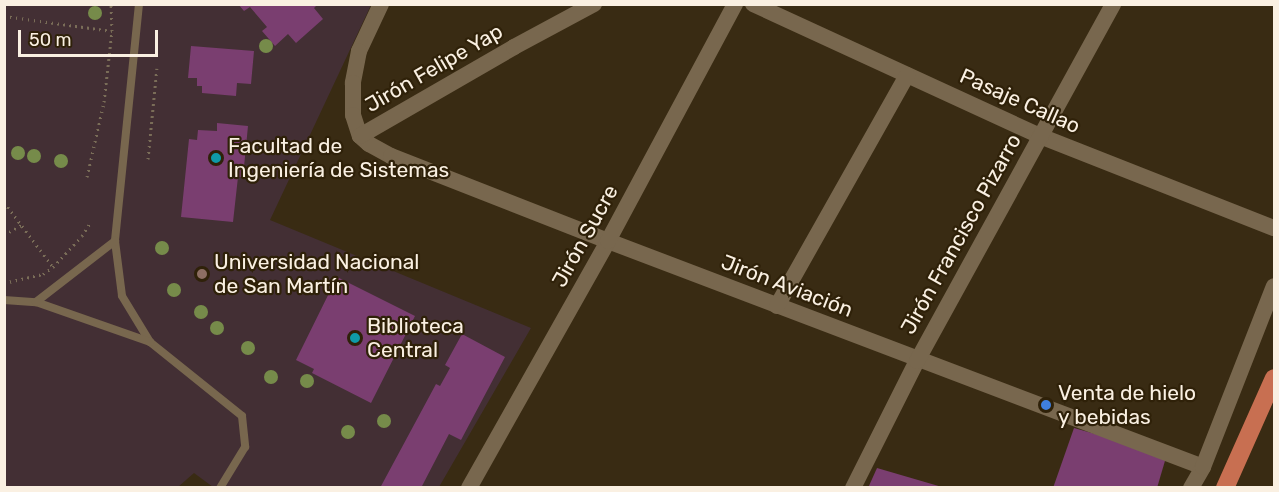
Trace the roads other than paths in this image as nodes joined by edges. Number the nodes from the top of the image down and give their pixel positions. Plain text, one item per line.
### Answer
1 (139, 4) edge
2 (381, 4) edge
3 (594, 4) edge
4 (735, 4) edge
5 (753, 4) edge
6 (1113, 4) edge
7 (907, 75) junction
8 (360, 136) junction
9 (1040, 136) junction
10 (1275, 228) edge
11 (115, 241) junction
12 (608, 242) junction
13 (1275, 286) edge
14 (4, 300) edge
15 (36, 302) junction
16 (777, 306) junction
17 (150, 342) junction
18 (917, 361) junction
19 (1275, 378) edge
20 (1203, 467) junction
21 (1232, 469) junction
22 (220, 488) edge
23 (469, 488) edge
24 (854, 488) edge
25 (1191, 488) edge
26 (1219, 488) edge
27 (1225, 488) edge

1 - 11 lane
2 - 8 street
3 - 8 street, Jirón Felipe Yap
4 - 12 street, Jirón Sucre
5 - 7 street, Pasaje Callao
6 - 9 street, Jirón Francisco Pizarro
7 - 9 street, Pasaje Callao
7 - 16 street
8 - 12 street, Jirón Aviación
9 - 10 street, Pasaje Callao
9 - 18 street, Jirón Francisco Pizarro
11 - 15 lane
11 - 17 lane
12 - 16 street, Jirón Aviación
12 - 23 street, Jirón Sucre
13 - 20 street
14 - 15 lane
15 - 17 lane
16 - 18 street, Jirón Aviación
17 - 22 lane
18 - 20 street, Jirón Aviación
18 - 24 street, Jirón Francisco Pizarro
19 - 21 main road
20 - 25 street
21 - 26 street
21 - 27 main road

